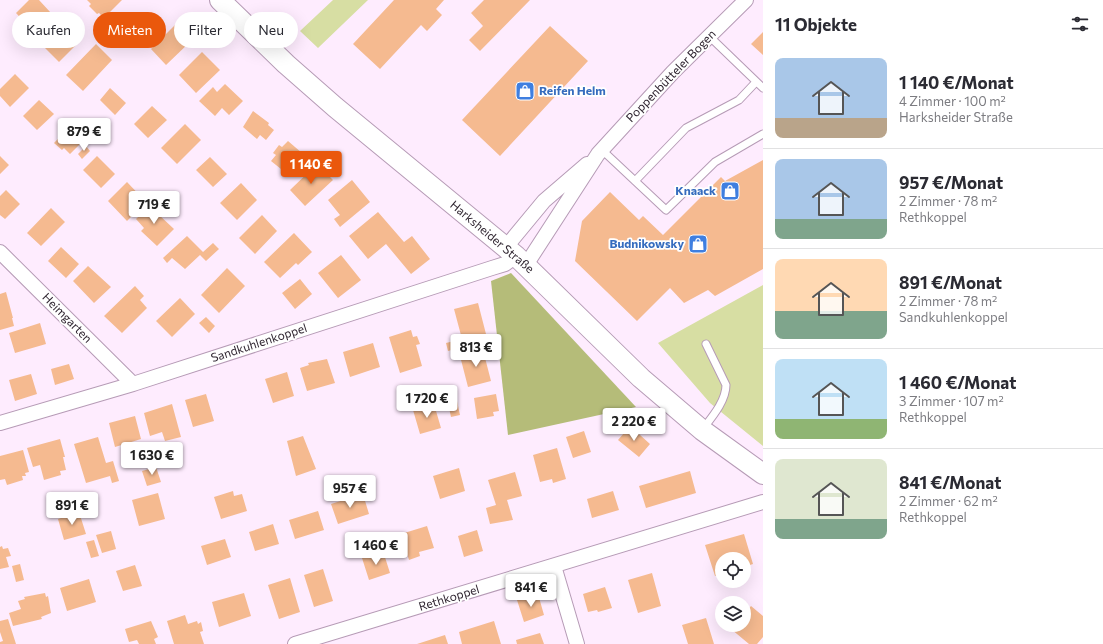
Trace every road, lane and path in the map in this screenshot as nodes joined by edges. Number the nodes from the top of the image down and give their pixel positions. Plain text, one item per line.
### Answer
1 (220, 0) edge
2 (746, 0) edge
3 (709, 36) junction
4 (756, 82) junction
5 (763, 88) edge
6 (763, 134) edge
7 (600, 152) junction
8 (635, 181) junction
9 (0, 252) edge
10 (516, 256) junction
11 (706, 344) dead end
12 (133, 384) junction
13 (0, 423) edge
14 (702, 430) junction
15 (763, 474) edge
16 (763, 502) edge
17 (554, 566) junction
18 (295, 644) edge
19 (577, 644) edge

1 - 10 main road, Harksheider Straße
2 - 3 street, Poppenbütteler Bogen
3 - 4 lane
3 - 7 street, Poppenbütteler Bogen
4 - 5 lane
4 - 8 lane
6 - 8 lane
7 - 8 lane
7 - 10 street, Poppenbütteler Bogen
7 - 10 street, Poppenbütteler Bogen
9 - 12 street, Heimgarten
10 - 12 street, Sandkuhlenkoppel
10 - 14 main road, Harksheider Straße
11 - 14 lane
12 - 13 street, Sandkuhlenkoppel
14 - 15 main road, Harksheider Straße
16 - 17 street, Rethkoppel
17 - 18 street, Rethkoppel
17 - 19 street

